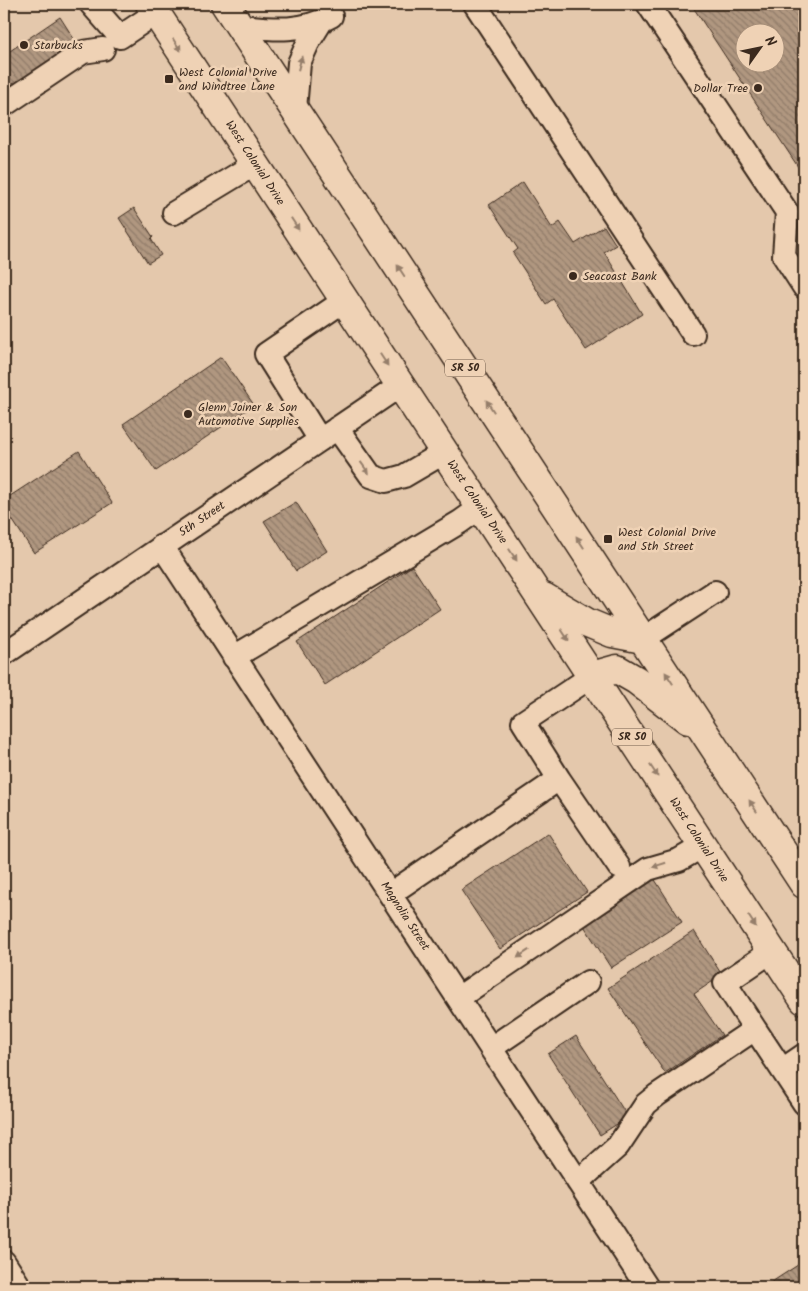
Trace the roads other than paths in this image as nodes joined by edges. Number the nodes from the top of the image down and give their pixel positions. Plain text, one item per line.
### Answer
1 (91, 4) edge
2 (475, 4) edge
3 (648, 4) edge
4 (153, 8) edge
5 (232, 15) edge
6 (104, 49) dead end
7 (4, 105) edge
8 (295, 109) junction
9 (255, 164) junction
10 (174, 213) dead end
11 (804, 287) edge
12 (345, 300) junction
13 (693, 334) dead end
14 (400, 386) junction
15 (328, 434) junction
16 (445, 452) junction
17 (481, 507) junction
18 (162, 546) junction
19 (715, 592) dead end
20 (538, 594) junction
21 (643, 639) junction
22 (4, 654) edge
23 (234, 657) junction
24 (592, 676) junction
25 (705, 734) junction
26 (559, 779) junction
27 (703, 846) junction
28 (619, 866) dead end
29 (804, 884) edge
30 (390, 894) junction
31 (772, 951) junction
32 (588, 982) dead end
33 (458, 998) junction
34 (804, 1000) edge
35 (755, 1029) junction
36 (491, 1048) junction
37 (804, 1055) edge
38 (782, 1070) junction
39 (804, 1103) edge
40 (578, 1182) junction
41 (4, 1262) edge
42 (20, 1287) edge
43 (646, 1287) edge

1 - 4 street
2 - 13 street
3 - 11 street
4 -> 9 highway, West Colonial Drive / SR 50
5 - 8 highway, SR 50
8 -> 5 street
6 - 7 street
21 -> 8 highway, SR 50
9 - 10 street
9 -> 12 highway, West Colonial Drive / SR 50
12 -> 14 highway, West Colonial Drive / SR 50
12 - 15 street
14 - 15 street, 5th Street
14 - 16 highway, West Colonial Drive / SR 50
15 -> 16 street
15 - 18 street, 5th Street
16 - 17 highway, West Colonial Drive / SR 50
17 -> 20 highway, West Colonial Drive / SR 50
17 - 23 street
18 - 22 street, 5th Street
18 - 23 street, Magnolia Street
19 - 21 street
20 - 21 highway
20 -> 24 highway, West Colonial Drive / SR 50
25 -> 21 highway, SR 50
23 - 30 street, Magnolia Street
24 - 25 highway
24 - 26 street
24 -> 27 highway, West Colonial Drive / SR 50
29 -> 25 highway, SR 50
26 - 28 street
26 - 30 street
27 -> 31 highway, West Colonial Drive / SR 50
27 -> 33 street
30 - 33 street, Magnolia Street
31 - 34 highway, West Colonial Drive / SR 50
31 - 35 street
32 - 36 street
33 - 36 street, Magnolia Street
35 - 38 street
35 - 40 street
36 - 40 street, Magnolia Street
37 - 38 street
38 - 39 street
40 - 43 street, Magnolia Street
41 - 42 street

